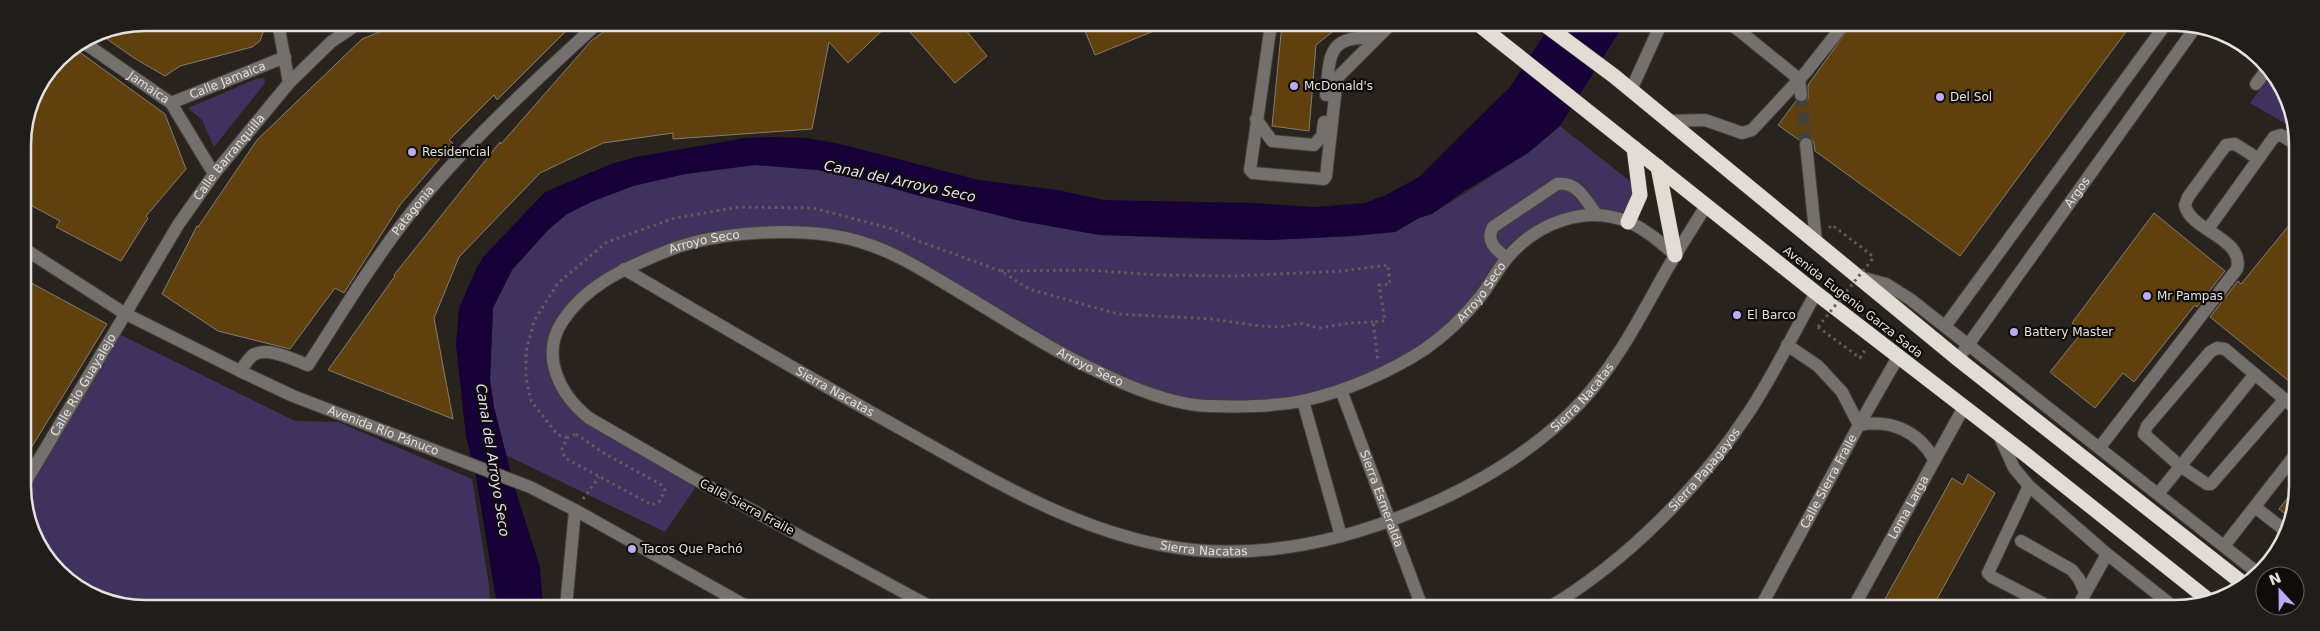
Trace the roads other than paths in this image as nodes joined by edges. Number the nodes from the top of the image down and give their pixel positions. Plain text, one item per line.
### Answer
1 (280, 31) edge
2 (346, 31) edge
3 (590, 31) edge
4 (1270, 31) edge
5 (1383, 31) edge
6 (1487, 31) edge
7 (1553, 31) edge
8 (1657, 31) edge
9 (1740, 31) edge
10 (1838, 31) edge
11 (2161, 31) edge
12 (2193, 32) edge
13 (1376, 38) junction
14 (89, 46) edge
15 (285, 57) junction
16 (2264, 74) edge
17 (1799, 79) junction
18 (288, 82) junction
19 (2256, 84) dead end
20 (1631, 90) junction
21 (1801, 95) tunnel mouth
22 (172, 103) junction
23 (1256, 119) junction
24 (1669, 121) junction
25 (2289, 140) edge
26 (1806, 144) tunnel mouth
27 (1634, 148) junction
28 (2257, 158) junction
29 (1658, 167) junction
30 (214, 174) junction
31 (1706, 206) junction
32 (1596, 214) junction
33 (1628, 222) junction
34 (2208, 229) junction
35 (1816, 241) junction
36 (31, 253) edge
37 (1675, 255) junction
38 (1507, 258) junction
39 (624, 269) junction
40 (1858, 276) junction
41 (1816, 293) junction
42 (124, 313) junction
43 (1946, 325) junction
44 (1969, 343) junction
45 (1787, 344) junction
46 (1898, 357) junction
47 (1958, 358) junction
48 (240, 371) junction
49 (2255, 374) junction
50 (1341, 390) junction
51 (568, 398) joint
52 (2285, 399) junction
53 (1303, 401) junction
54 (2289, 403) edge
55 (1964, 407) junction
56 (1858, 425) junction
57 (1998, 433) junction
58 (2100, 447) junction
59 (1934, 459) junction
60 (2289, 463) edge
61 (2180, 466) junction
62 (31, 473) edge
63 (2029, 486) junction
64 (2158, 494) junction
65 (2255, 507) junction
66 (575, 510) junction
67 (1389, 521) junction
68 (2281, 527) edge
69 (1342, 536) junction
70 (2021, 541) dead end
71 (2224, 546) junction
72 (2107, 554) junction
73 (2253, 569) edge
74 (2239, 580) edge
75 (2085, 592) junction
76 (2203, 596) edge
77 (567, 600) edge
78 (736, 600) edge
79 (918, 600) edge
80 (1419, 600) edge
81 (1562, 600) edge
82 (1764, 600) edge
83 (1857, 600) edge
84 (2037, 600) edge
85 (2080, 600) edge
86 (2165, 600) edge

1 - 15 street
2 - 18 street, Calle Barranquilla
3 - 48 street, Patagonia
4 - 23 street
5 - 13 street
6 - 27 highway, Avenida Eugenio Garza Sada
7 - 20 highway, Avenida Eugenio Garza Sada
8 - 20 street
9 - 17 street
10 - 17 street
11 - 43 street
12 - 44 street, Argos
13 - 23 street
13 - 23 street
14 - 22 street, Jamaica
15 - 18 street
15 - 22 street, Calle Jamaica
16 - 19 street
17 - 21 street
17 - 24 street
18 - 30 street, Calle Barranquilla
20 - 24 highway, Avenida Eugenio Garza Sada
22 - 30 street, Jamaica
24 - 35 highway, Avenida Eugenio Garza Sada
25 - 28 street
26 - 35 street
27 - 29 highway, Avenida Eugenio Garza Sada
27 - 33 highway
28 - 34 street
28 - 34 street
29 - 31 highway, Avenida Eugenio Garza Sada
29 - 37 highway
30 - 42 street, Calle Barranquilla
31 - 37 street, Sierra Nacatas
31 - 41 highway, Avenida Eugenio Garza Sada
32 - 33 street, Arroyo Seco
32 - 38 street, Arroyo Seco
32 - 38 street
33 - 37 street, Arroyo Seco
34 - 58 street
35 - 40 highway, Avenida Eugenio Garza Sada
36 - 42 street, Avenida Río Pánuco
37 - 67 street, Sierra Nacatas
38 - 50 street, Arroyo Seco
39 - 51 street, Arroyo Seco
39 - 53 street, Arroyo Seco
39 - 69 street, Sierra Nacatas
40 - 43 street
40 - 47 highway, Avenida Eugenio Garza Sada
41 - 45 street, Sierra Papagayos
41 - 46 highway, Avenida Eugenio Garza Sada
42 - 48 street, Avenida Río Pánuco
42 - 62 street, Calle Río Guayalejo
43 - 44 street
44 - 47 street, Argos
44 - 58 street
45 - 56 street
45 - 81 street, Sierra Papagayos
46 - 55 highway, Avenida Eugenio Garza Sada
46 - 56 street, Calle Sierra Fraile
47 - 74 highway, Avenida Eugenio Garza Sada
48 - 66 street, Avenida Río Pánuco
49 - 52 street
49 - 61 street
49 - 61 street
50 - 53 street, Arroyo Seco
50 - 67 street, Sierra Esmeralda
51 - 79 street, Calle Sierra Fraile
52 - 54 street
52 - 61 street
53 - 69 street
55 - 57 highway, Avenida Eugenio Garza Sada
55 - 59 street, Loma Larga
56 - 59 street
56 - 82 street, Calle Sierra Fraile
57 - 63 street
57 - 76 highway, Avenida Eugenio Garza Sada
58 - 64 street
59 - 83 street, Loma Larga
60 - 65 street
61 - 64 street
63 - 72 street
63 - 84 street
64 - 71 street
65 - 68 street
65 - 71 street
66 - 77 street
66 - 78 street, Avenida Río Pánuco
67 - 69 street, Sierra Nacatas
67 - 80 street, Sierra Esmeralda
70 - 75 street
71 - 73 street
72 - 75 street
72 - 86 street
75 - 85 street

